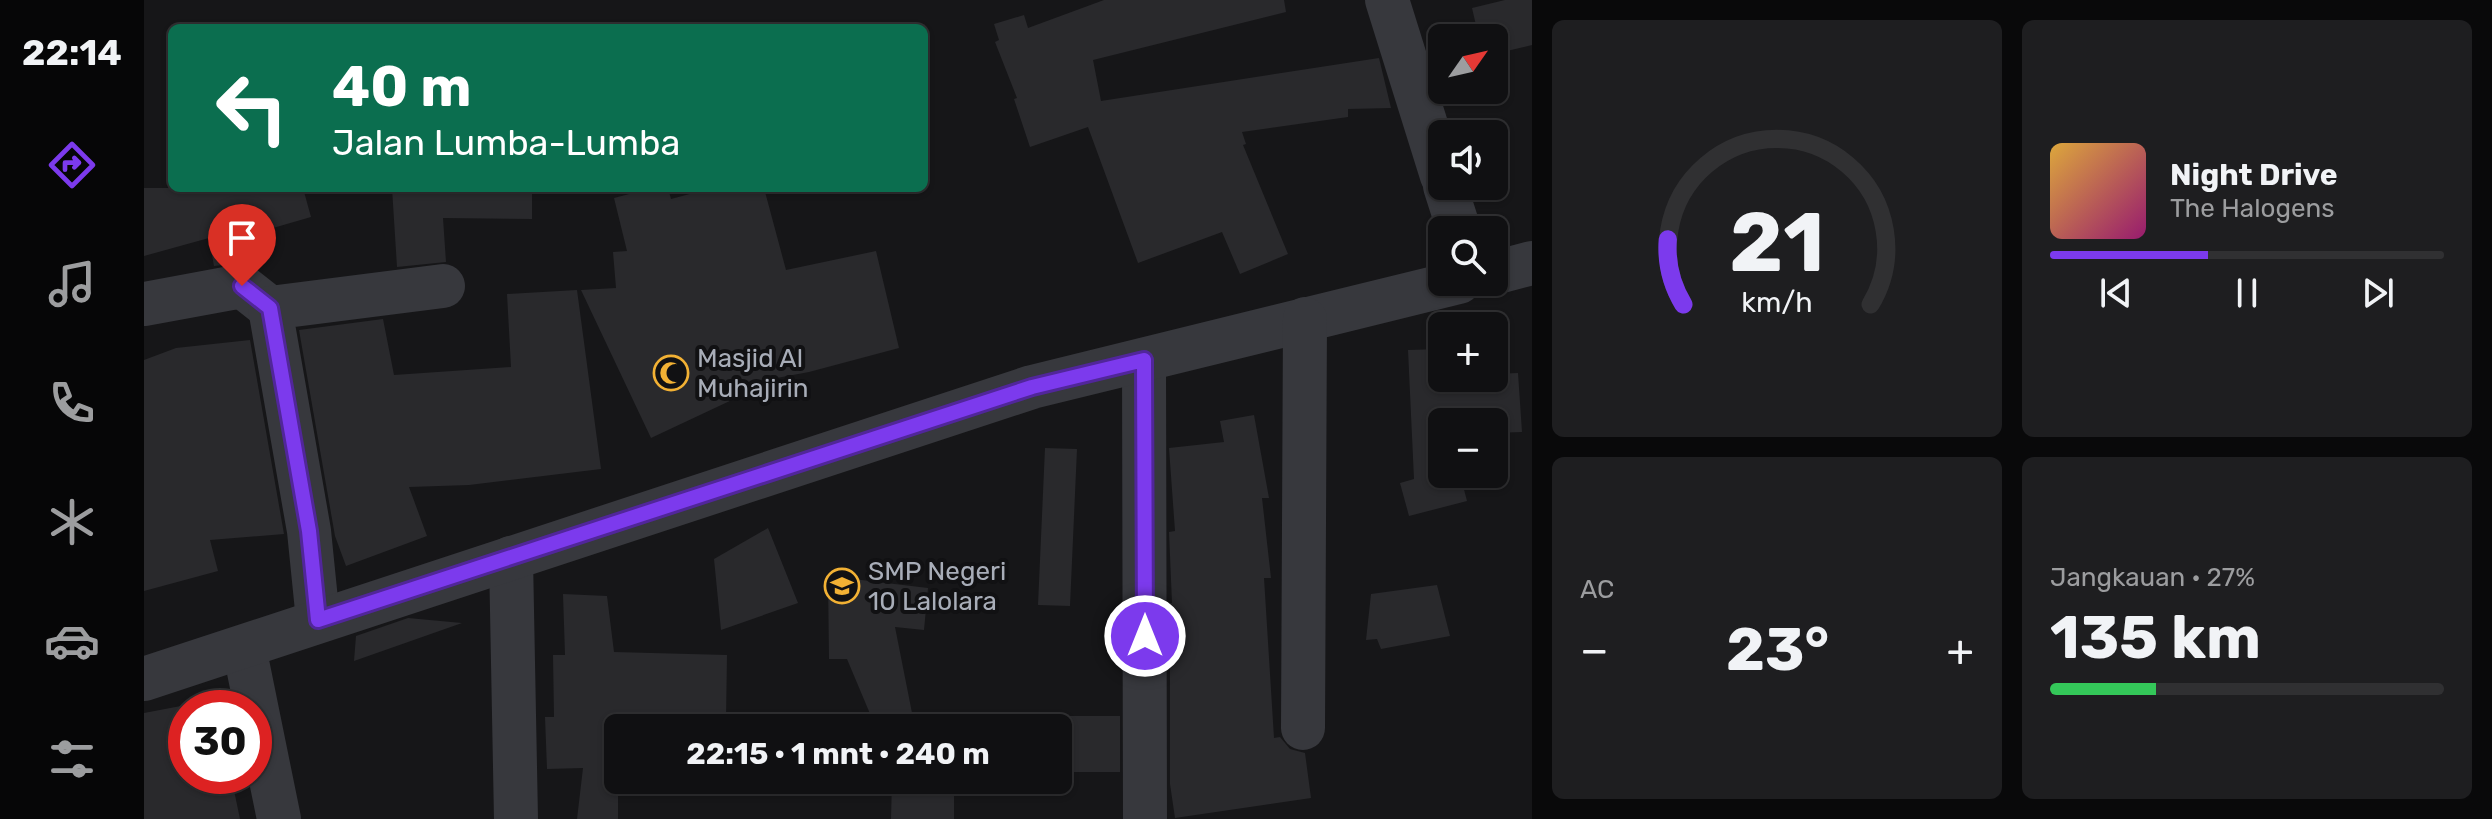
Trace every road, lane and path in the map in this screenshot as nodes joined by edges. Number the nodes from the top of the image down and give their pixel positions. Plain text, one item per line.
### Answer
1 (1387, 0) edge
2 (1428, 131) edge
3 (1532, 263) edge
4 (1508, 269) edge
5 (443, 286) dead end
6 (1428, 289) edge
7 (144, 304) edge
8 (270, 308) junction
9 (1305, 319) junction
10 (1144, 360) junction
11 (511, 558) junction
12 (318, 620) junction
13 (244, 647) junction
14 (144, 679) edge
15 (1303, 728) dead end
16 (279, 819) edge
17 (516, 819) edge
18 (1145, 819) edge

1 - 2 street
3 - 4 street
5 - 8 street
6 - 9 street
7 - 8 street
8 - 12 street
9 - 10 street
9 - 15 street
10 - 11 street
10 - 18 street
11 - 12 street
11 - 17 street
12 - 13 street
13 - 14 street
13 - 16 street

